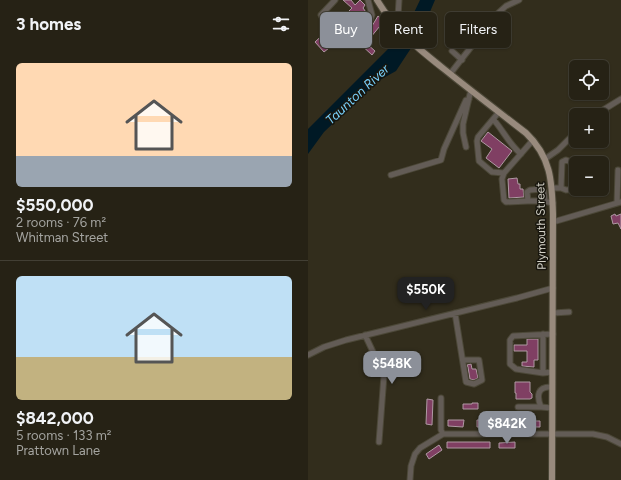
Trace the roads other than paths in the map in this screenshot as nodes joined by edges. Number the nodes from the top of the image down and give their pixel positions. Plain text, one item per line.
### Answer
1 (335, 0) edge
2 (368, 0) edge
3 (376, 0) edge
4 (399, 0) edge
5 (518, 0) edge
6 (384, 12) edge
7 (398, 12) edge
8 (418, 48) edge
9 (452, 51) dead end
10 (462, 60) junction
11 (450, 74) junction
12 (472, 92) junction
13 (469, 98) junction
14 (621, 99) edge
15 (606, 108) edge
16 (499, 112) junction
17 (493, 119) junction
18 (569, 139) edge
19 (533, 140) junction
20 (466, 147) dead end
21 (521, 154) junction
22 (545, 159) junction
23 (569, 161) edge
24 (618, 170) dead end
25 (504, 173) junction
26 (391, 175) dead end
27 (552, 188) junction
28 (561, 188) junction
29 (569, 190) edge
30 (528, 201) junction
31 (545, 201) junction
32 (619, 202) edge
33 (553, 203) junction
34 (553, 222) junction
35 (553, 288) junction
36 (569, 312) dead end
37 (456, 313) junction
38 (553, 313) junction
39 (543, 334) junction
40 (552, 334) junction
41 (365, 335) junction
42 (308, 355) edge
43 (463, 360) junction
44 (552, 372) junction
45 (543, 373) junction
46 (552, 387) junction
47 (441, 398) dead end
48 (518, 407) dead end
49 (540, 407) junction
50 (552, 408) junction
51 (443, 434) junction
52 (552, 435) junction
53 (379, 442) dead end
54 (621, 444) edge
55 (410, 480) edge
56 (552, 480) edge

1 - 2 street
3 - 6 main road, Plymouth Street
4 - 7 street
5 - 10 street
8 - 11 main road, Plymouth Street
9 - 10 street
10 - 11 street
11 - 12 main road, Plymouth Street
12 - 13 street
12 - 16 main road, Plymouth Street
13 - 20 street
13 - 26 street
14 - 15 street
16 - 17 street
16 - 19 main road, Plymouth Street
17 - 21 street
17 - 25 street
18 - 22 street
19 - 21 street
19 - 22 main road, Plymouth Street
21 - 25 street
22 - 27 main road, Plymouth Street
23 - 28 street
24 - 32 street
25 - 30 street
27 - 28 street
27 - 33 main road, Plymouth Street
28 - 29 street
30 - 31 street
30 - 31 street
31 - 33 street
32 - 34 street
33 - 34 main road, Plymouth Street
34 - 35 main road, Plymouth Street
35 - 37 street
35 - 38 main road, Plymouth Street
36 - 38 street
37 - 41 street
37 - 43 street
38 - 40 main road, Plymouth Street
39 - 40 street
39 - 45 street
39 - 45 street
40 - 44 main road, Plymouth Street
41 - 42 street
41 - 53 street
43 - 43 street
44 - 45 street
44 - 46 main road, Plymouth Street
46 - 49 street
46 - 50 main road, Plymouth Street
47 - 51 street
48 - 49 street
49 - 50 street
50 - 52 main road, Plymouth Street
51 - 52 street
51 - 55 street
52 - 54 street
52 - 56 main road, Plymouth Street

